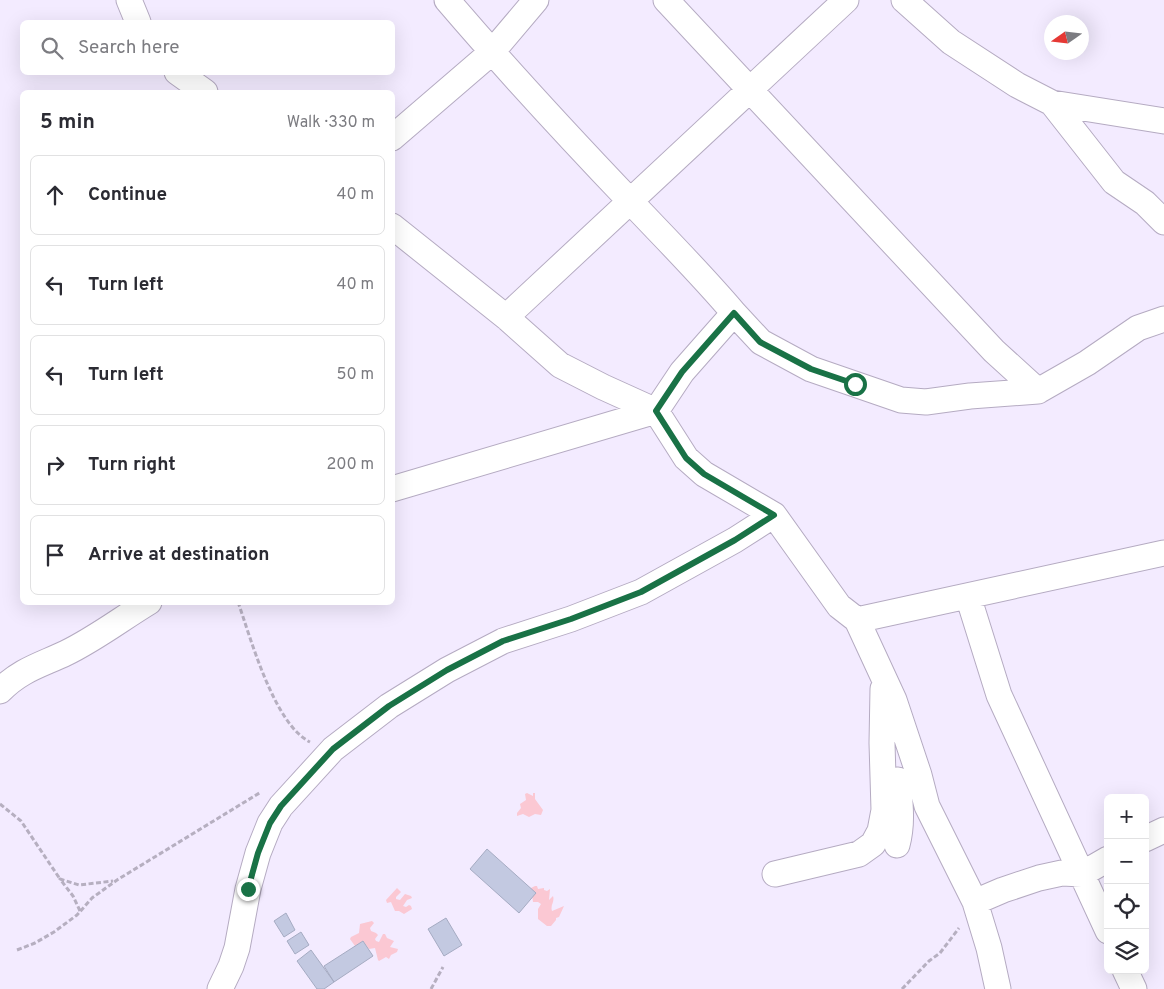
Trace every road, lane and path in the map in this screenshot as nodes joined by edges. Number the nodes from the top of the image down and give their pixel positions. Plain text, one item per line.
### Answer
1 (129, 0) edge
2 (447, 0) edge
3 (536, 0) edge
4 (666, 0) edge
5 (846, 0) edge
6 (904, 0) edge
7 (137, 20) edge
8 (492, 52) junction
9 (181, 75) edge
10 (202, 90) edge
11 (749, 90) junction
12 (1052, 103) junction
13 (1164, 121) edge
14 (395, 135) edge
15 (630, 201) junction
16 (1164, 222) edge
17 (395, 228) edge
18 (734, 313) junction
19 (506, 317) junction
20 (1164, 319) edge
21 (1038, 391) junction
22 (656, 411) junction
23 (395, 488) edge
24 (774, 515) junction
25 (1164, 553) edge
26 (968, 596) junction
27 (143, 605) edge
28 (239, 605) edge
29 (858, 620) junction
30 (889, 689) junction
31 (0, 691) edge
32 (331, 752) junction
33 (261, 792) dead end
34 (0, 804) edge
35 (1164, 830) edge
36 (1149, 837) edge
37 (897, 845) dead end
38 (1104, 861) edge
39 (775, 874) dead end
40 (1082, 874) junction
41 (60, 879) junction
42 (116, 880) junction
43 (975, 902) junction
44 (80, 911) junction
45 (1107, 929) edge
46 (17, 950) dead end
47 (443, 967) dead end
48 (1127, 974) edge
49 (220, 989) edge
50 (431, 989) edge
51 (902, 989) edge
52 (998, 989) edge
53 (1134, 989) edge

1 - 7 street
2 - 8 street
3 - 8 street
4 - 11 street
5 - 11 street
6 - 12 street
8 - 14 street
8 - 15 street
9 - 10 street
11 - 15 street
11 - 21 street
12 - 13 street
12 - 16 street
15 - 18 street
15 - 19 street
17 - 19 street
18 - 21 street
18 - 22 street
19 - 22 street
20 - 21 street
22 - 23 street
22 - 24 street
24 - 29 street
24 - 32 street
25 - 26 street
26 - 29 street
26 - 40 street
27 - 31 street
28 - 32 path
29 - 30 street
30 - 37 street
30 - 39 street
30 - 43 street
32 - 49 street
33 - 42 path
34 - 41 path
35 - 36 street
38 - 40 street
40 - 43 street
40 - 45 street
41 - 42 path
41 - 44 path
42 - 44 path
43 - 51 path
43 - 52 street
44 - 46 path
47 - 50 path
48 - 53 street

